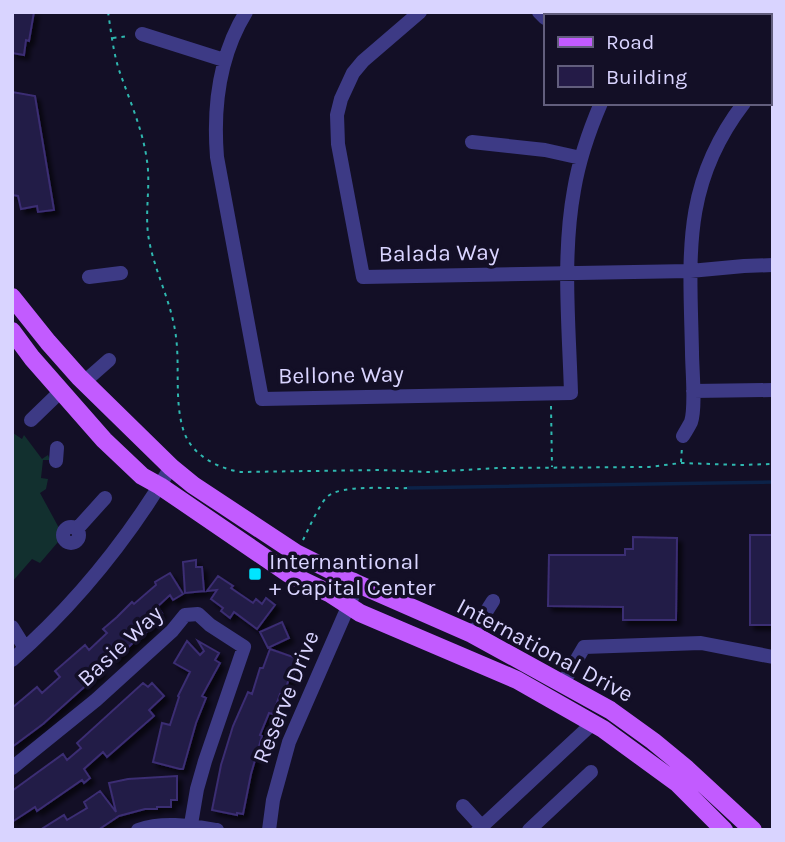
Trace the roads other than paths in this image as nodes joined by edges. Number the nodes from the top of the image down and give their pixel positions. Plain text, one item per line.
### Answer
1 (246, 12) edge
2 (420, 12) edge
3 (142, 34) road end
4 (224, 61) junction
5 (600, 105) edge
6 (742, 105) edge
7 (472, 142) dead end
8 (581, 158) junction
9 (773, 265) edge
10 (690, 271) junction
11 (121, 273) dead end
12 (568, 274) junction
13 (89, 277) dead end
14 (12, 297) edge
15 (12, 316) edge
16 (12, 331) edge
17 (48, 342) junction
18 (109, 359) dead end
19 (84, 382) junction
20 (773, 390) edge
21 (61, 391) junction
22 (693, 391) junction
23 (31, 420) dead end
24 (683, 436) road end
25 (172, 467) junction
26 (160, 486) junction
27 (105, 498) dead end
28 (73, 523) dead end
29 (358, 584) junction
30 (493, 601) dead end
31 (348, 605) junction
32 (12, 626) edge
33 (472, 634) junction
34 (25, 648) junction
35 (773, 657) edge
36 (12, 660) edge
37 (563, 683) junction
38 (593, 723) junction
39 (12, 768) edge
40 (591, 772) dead end
41 (463, 806) dead end
42 (190, 828) edge
43 (482, 829) edge
44 (138, 830) edge
45 (217, 830) edge
46 (269, 830) edge
47 (529, 830) edge
48 (724, 830) edge
49 (753, 830) edge

1 - 4 street, Bellone Way
2 - 12 street, Balada Way
3 - 4 street
4 - 12 street, Bellone Way
5 - 8 street
6 - 10 street
7 - 8 street
8 - 12 street
9 - 10 street, Balada Way
10 - 12 street, Balada Way
10 - 22 street
11 - 13 street
14 - 17 main road, International Drive
15 - 17 main road
16 - 21 main road, International Drive
17 - 19 main road, International Drive
18 - 19 street
19 - 25 main road, International Drive
20 - 22 street
21 - 23 street
21 - 26 main road, International Drive
22 - 24 street
25 - 26 street
25 - 29 main road, International Drive
26 - 31 main road, International Drive
26 - 34 street
27 - 28 street
29 - 31 street, Reserve Drive
29 - 33 main road, International Drive
30 - 33 street
31 - 38 main road, International Drive
31 - 46 street, Reserve Drive
32 - 34 street
33 - 37 main road, International Drive
34 - 36 street
35 - 37 street
37 - 49 main road, International Drive
38 - 43 street
38 - 48 main road, International Drive
39 - 42 street, Basie Way
40 - 47 street
41 - 43 street
42 - 44 street
42 - 45 street

